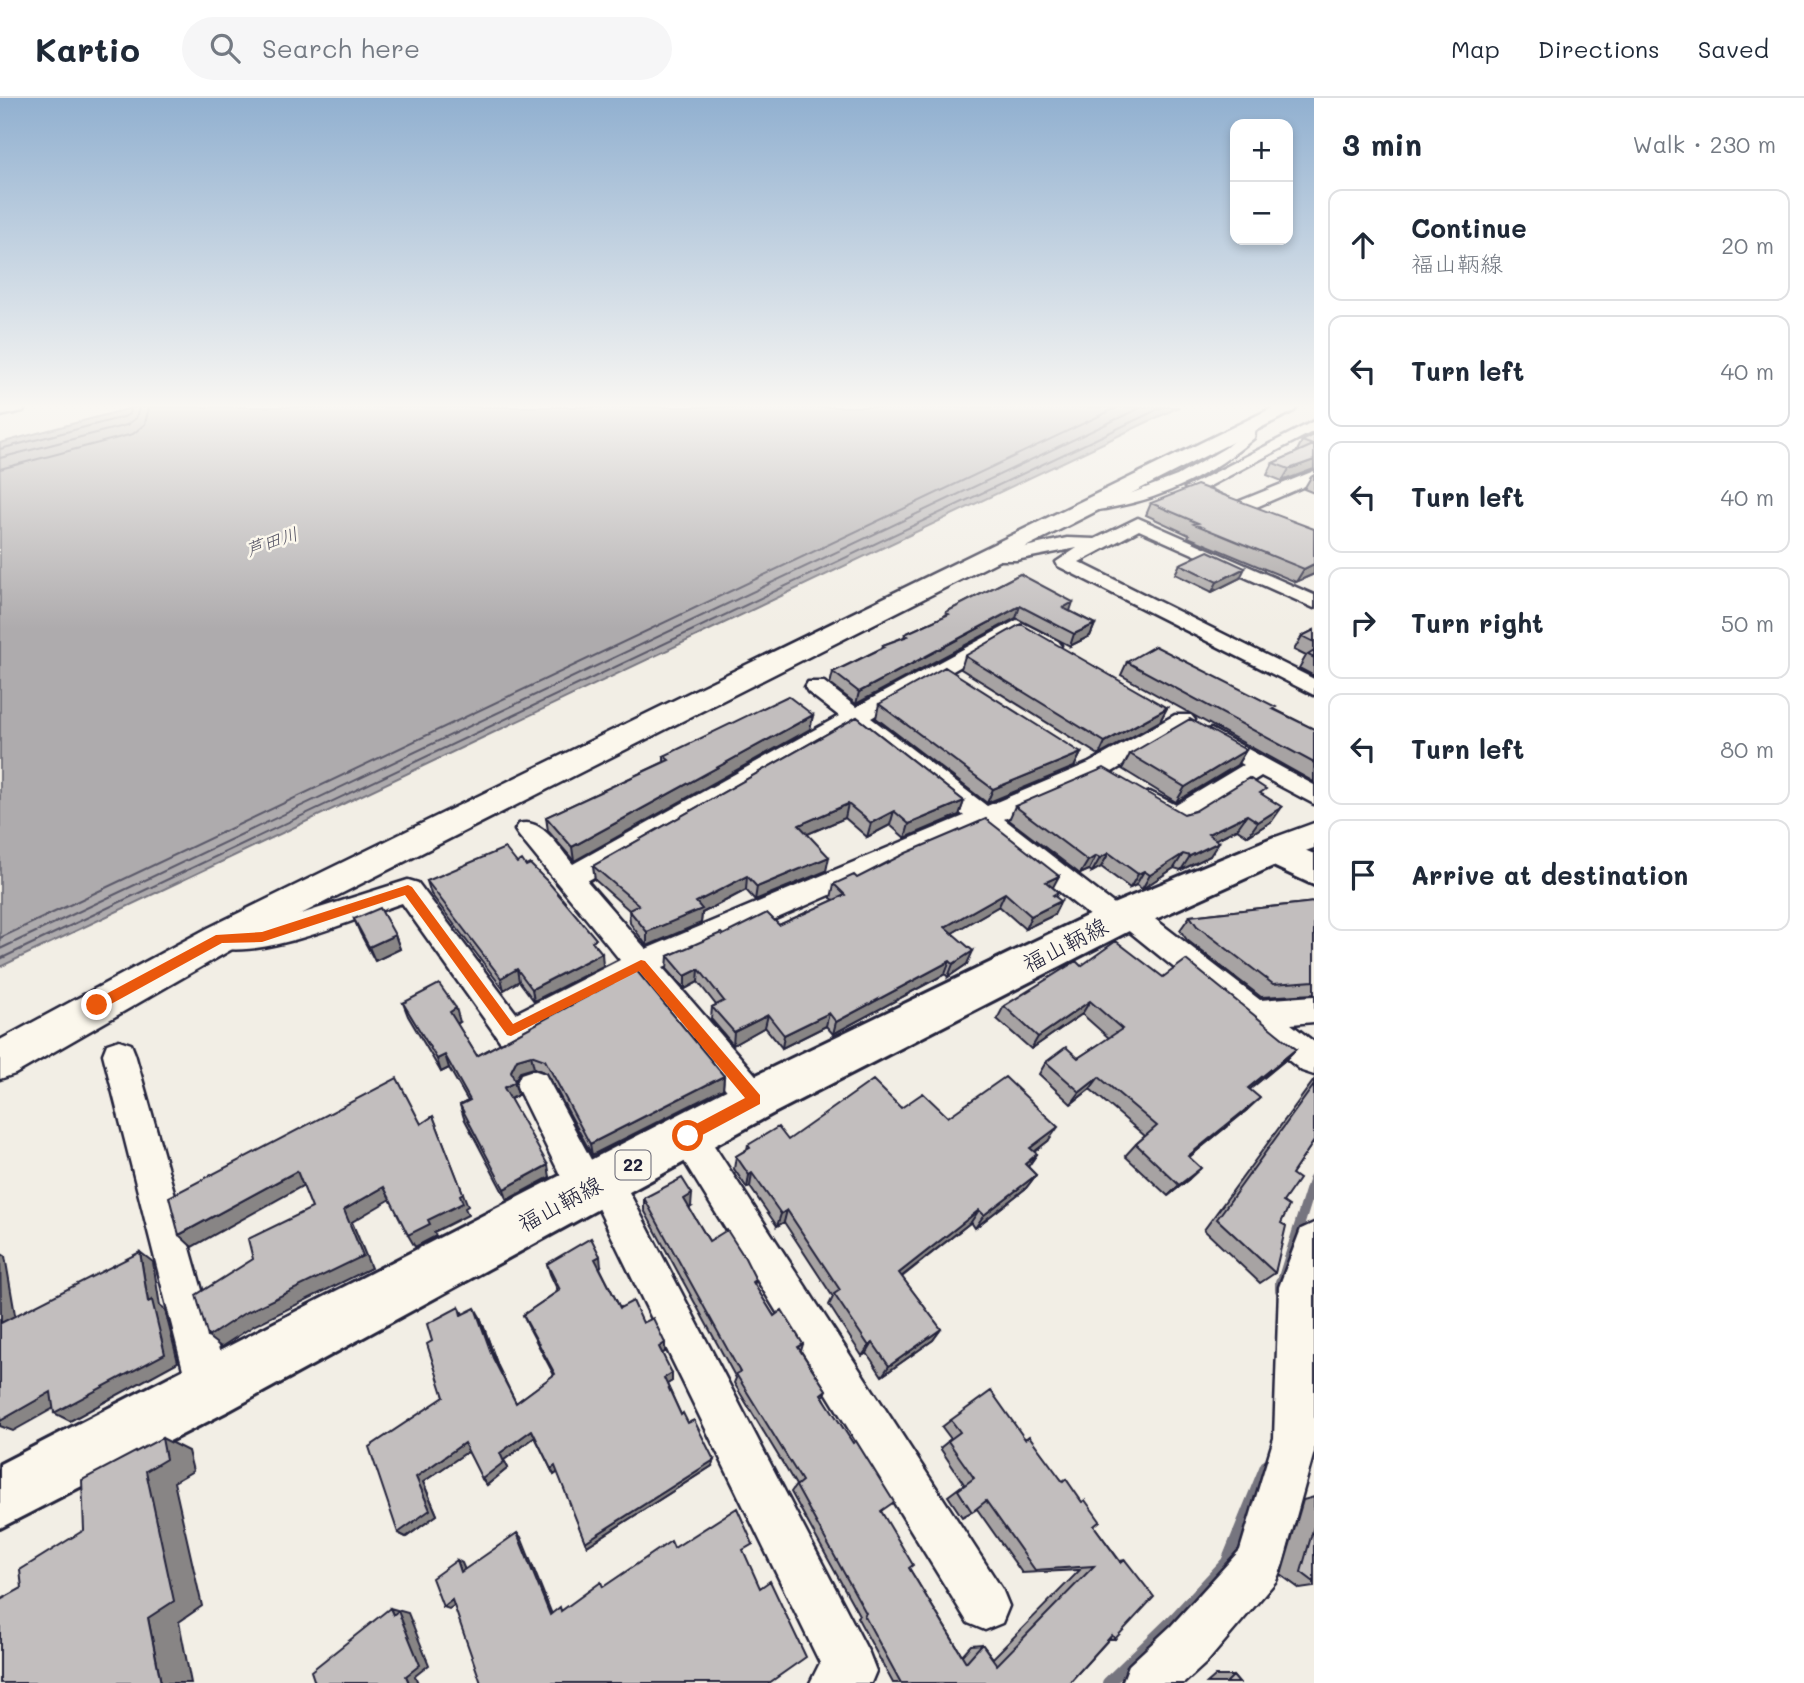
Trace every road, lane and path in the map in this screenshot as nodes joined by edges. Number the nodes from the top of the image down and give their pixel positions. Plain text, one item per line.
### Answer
1 (1140, 481) edge
2 (1190, 481) edge
3 (1194, 481) edge
4 (1302, 481) edge
5 (1185, 485) junction
6 (1092, 505) junction
7 (1241, 507) junction
8 (1266, 517) edge
9 (1099, 545) junction
10 (990, 556) junction
11 (1314, 602) edge
12 (1076, 659) edge
13 (941, 669) junction
14 (963, 683) edge
15 (816, 687) dead end
16 (1314, 688) edge
17 (855, 716) junction
18 (1261, 765) junction
19 (1107, 774) junction
20 (1314, 796) edge
21 (984, 817) junction
22 (528, 830) dead end
23 (1301, 852) edge
24 (569, 879) junction
25 (1122, 917) junction
26 (220, 938) junction
27 (641, 964) junction
28 (1314, 1009) edge
29 (1254, 1014) junction
30 (119, 1054) dead end
31 (1314, 1060) edge
32 (0, 1061) edge
33 (533, 1085) dead end
34 (755, 1099) junction
35 (688, 1136) junction
36 (595, 1185) junction
37 (1314, 1242) edge
38 (209, 1389) junction
39 (0, 1497) edge
40 (985, 1606) dead end
41 (835, 1683) edge
42 (1147, 1683) edge

1 - 6 street
2 - 5 street
3 - 5 street
4 - 7 street
5 - 6 street
5 - 7 street
6 - 10 street
7 - 8 street
9 - 10 street
9 - 11 street
9 - 16 street
10 - 26 street
12 - 13 street
13 - 14 street
13 - 17 street
15 - 17 street
17 - 21 street
17 - 24 street
18 - 19 street
18 - 19 street
18 - 20 street
19 - 21 street
21 - 25 street
21 - 27 street
22 - 24 street
23 - 25 main road, 福山鞆線 / 22
24 - 27 street
25 - 29 street
25 - 34 main road, 福山鞆線 / 22
26 - 27 street
26 - 32 street
27 - 34 street
28 - 29 street
29 - 31 street
30 - 38 street
33 - 36 street
34 - 35 main road, 福山鞆線 / 22
35 - 36 main road, 福山鞆線 / 22
35 - 40 street
36 - 38 main road, 福山鞆線 / 22
36 - 41 street
37 - 42 street
38 - 39 main road, 福山鞆線 / 22

